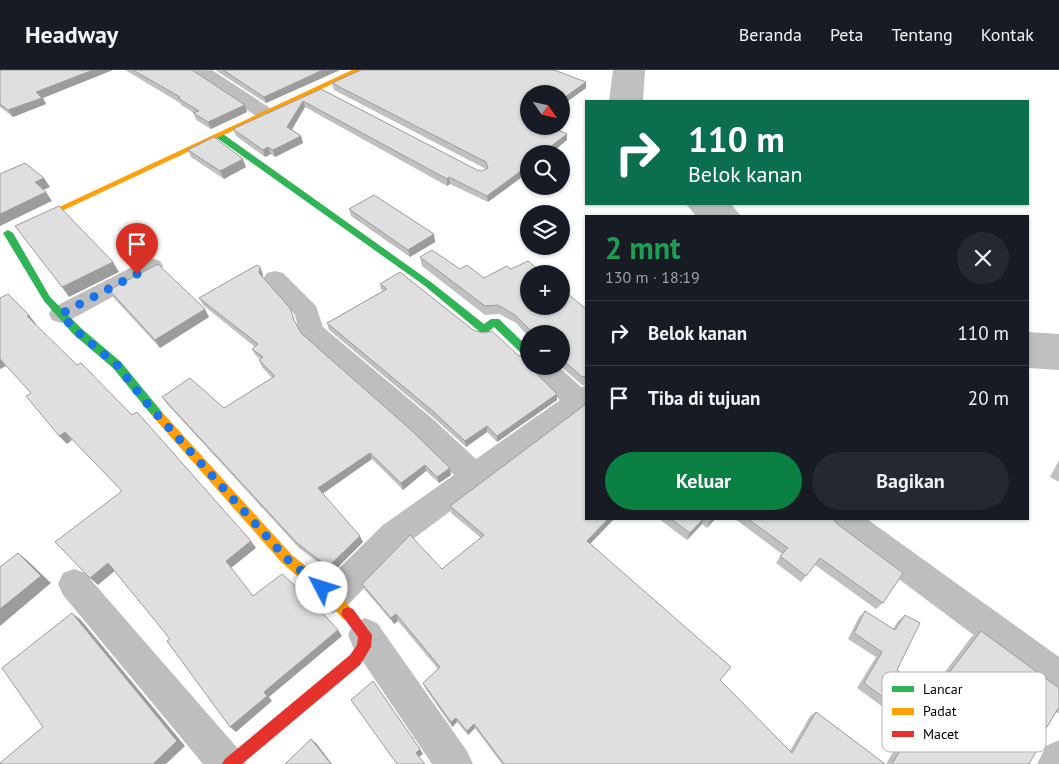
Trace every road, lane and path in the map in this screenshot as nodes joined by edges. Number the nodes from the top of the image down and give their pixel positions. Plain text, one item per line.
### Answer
1 (200, 70) edge
2 (358, 70) edge
3 (266, 114) junction
4 (220, 136) junction
5 (4, 234) edge
6 (152, 266) edge
7 (275, 279) dead end
8 (61, 314) junction
9 (520, 346) edge
10 (553, 375) edge
11 (582, 398) edge
12 (474, 476) junction
13 (844, 520) edge
14 (74, 584) dead end
15 (333, 597) junction
16 (365, 635) junction
17 (1059, 678) edge
18 (1059, 759) edge
19 (228, 764) edge
20 (454, 764) edge
21 (1056, 764) edge

1 - 3 street
2 - 3 street
3 - 4 street
4 - 5 street
4 - 9 street
5 - 8 street
6 - 8 street
7 - 12 street
8 - 15 street
10 - 11 street
11 - 12 street
12 - 15 street
13 - 17 street
14 - 19 street
15 - 16 street
16 - 19 street
16 - 20 street
18 - 21 street

